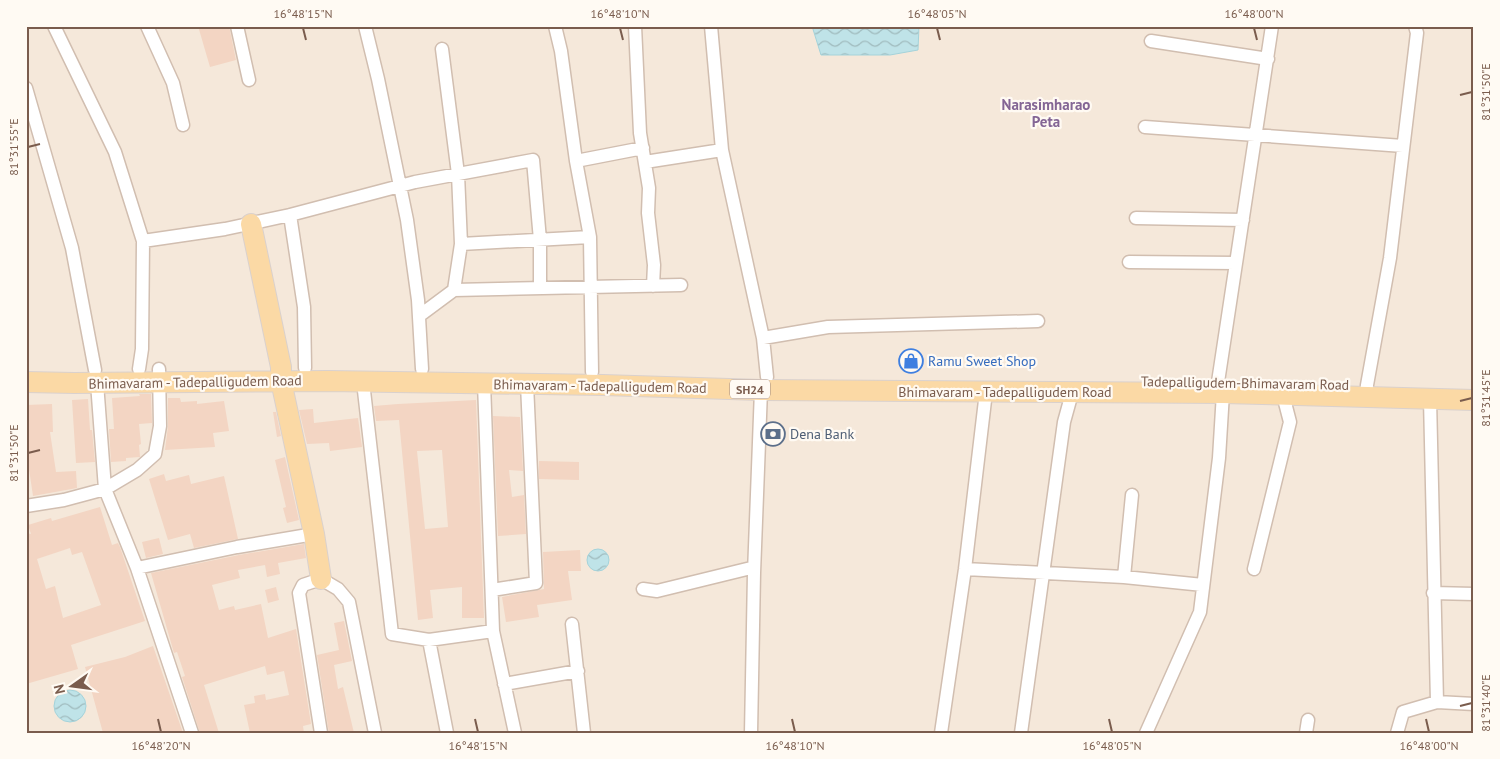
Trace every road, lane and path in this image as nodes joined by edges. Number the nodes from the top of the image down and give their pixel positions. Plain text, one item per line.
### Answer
1 (54, 26) edge
2 (147, 26) edge
3 (237, 26) edge
4 (365, 26) edge
5 (555, 26) edge
6 (636, 26) edge
7 (711, 26) edge
8 (1272, 26) edge
9 (1416, 26) edge
10 (1151, 41) dead end
11 (442, 49) dead end
12 (1268, 59) junction
13 (249, 80) dead end
14 (26, 88) edge
15 (183, 125) dead end
16 (1146, 127) dead end
17 (1256, 134) junction
18 (1403, 146) junction
19 (643, 148) junction
20 (722, 150) junction
21 (576, 161) junction
22 (645, 162) junction
23 (458, 174) junction
24 (400, 187) junction
25 (290, 215) junction
26 (1136, 218) dead end
27 (1243, 220) junction
28 (251, 224) junction
29 (590, 237) junction
30 (144, 240) junction
31 (540, 240) junction
32 (461, 244) junction
33 (1129, 262) dead end
34 (1236, 263) junction
35 (681, 285) dead end
36 (653, 286) junction
37 (591, 287) junction
38 (540, 288) junction
39 (454, 290) junction
40 (419, 316) junction
41 (1038, 321) dead end
42 (763, 338) junction
43 (305, 368) junction
44 (26, 369) edge
45 (139, 369) junction
46 (422, 369) junction
47 (592, 372) junction
48 (281, 374) junction
49 (328, 374) junction
50 (96, 376) junction
51 (159, 376) junction
52 (26, 382) edge
53 (363, 382) junction
54 (484, 383) junction
55 (764, 383) junction
56 (527, 384) junction
57 (1474, 387) edge
58 (1220, 388) junction
59 (1367, 391) junction
60 (986, 392) junction
61 (1072, 393) junction
62 (1283, 395) junction
63 (1430, 399) junction
64 (1474, 400) edge
65 (105, 489) junction
66 (1132, 495) dead end
67 (26, 506) edge
68 (314, 534) junction
69 (137, 568) junction
70 (966, 569) junction
71 (1254, 569) dead end
72 (754, 573) junction
73 (1044, 573) junction
74 (1124, 577) junction
75 (321, 579) junction
76 (1204, 585) junction
77 (643, 589) dead end
78 (492, 590) junction
79 (1433, 593) junction
80 (1474, 594) edge
81 (572, 624) dead end
82 (493, 631) junction
83 (429, 640) junction
84 (578, 671) junction
85 (504, 684) junction
86 (1437, 702) junction
87 (1474, 704) edge
88 (1308, 720) dead end
89 (192, 733) edge
90 (321, 733) edge
91 (375, 733) edge
92 (447, 733) edge
93 (515, 733) edge
94 (584, 733) edge
95 (751, 733) edge
96 (941, 733) edge
97 (1021, 733) edge
98 (1146, 733) edge
99 (1306, 733) edge
100 (1397, 733) edge

1 - 30 street
2 - 15 street
3 - 13 street
4 - 24 street
5 - 21 street
6 - 19 street
7 - 20 street
8 - 12 street
9 - 18 street
10 - 12 street
11 - 23 street
12 - 17 street
14 - 50 street
16 - 17 street
17 - 18 street
17 - 27 street
18 - 59 street
19 - 21 street
19 - 22 street
20 - 22 street
20 - 42 street
21 - 29 street
22 - 36 street
23 - 24 street
23 - 31 street
23 - 32 street
24 - 25 street
24 - 40 street
25 - 28 street
25 - 43 street
26 - 27 street
27 - 34 street
28 - 30 street
28 - 48 main road
29 - 31 street
29 - 37 street
30 - 45 street
31 - 32 street
31 - 38 street
32 - 39 street
33 - 34 street
34 - 58 street
35 - 36 street
36 - 37 street
37 - 38 street
37 - 47 street
38 - 39 street
39 - 40 street
40 - 46 street
41 - 42 street
42 - 55 street
43 - 48 main road, Tadepalligudem-Bhimavaram Road / SH24
43 - 49 main road, Tadepalligudem-Bhimavaram Road / SH24
44 - 50 main road, Tadepalligudem-Bhimavaram Road / SH24
45 - 50 main road, Tadepalligudem-Bhimavaram Road / SH24
45 - 51 main road, Tadepalligudem-Bhimavaram Road / SH24
46 - 47 main road, Tadepalligudem-Bhimavaram Road / SH24
46 - 49 main road, Tadepalligudem-Bhimavaram Road / SH24
47 - 55 main road, Tadepalligudem-Bhimavaram Road / SH24
48 - 49 main road, Bhimavaram - Tadepalligudem Road / SH24
48 - 51 main road, Tadepalligudem-Bhimavaram Road / SH24
48 - 68 main road
49 - 53 main road, Bhimavaram - Tadepalligudem Road / SH24
50 - 51 main road, Bhimavaram - Tadepalligudem Road / SH24
50 - 52 main road, Bhimavaram - Tadepalligudem Road / SH24
50 - 65 street
51 - 65 street
53 - 54 main road, Bhimavaram - Tadepalligudem Road / SH24
53 - 83 street
54 - 56 main road, Bhimavaram - Tadepalligudem Road / SH24
54 - 78 street
55 - 56 main road, Bhimavaram - Tadepalligudem Road / SH24
55 - 58 main road, Tadepalligudem-Bhimavaram Road / SH24
55 - 60 main road, Bhimavaram - Tadepalligudem Road / SH24
55 - 72 street
56 - 78 street
57 - 59 main road, Tadepalligudem-Bhimavaram Road / SH24
58 - 59 main road, Tadepalligudem-Bhimavaram Road / SH24
58 - 61 main road, Bhimavaram - Tadepalligudem Road / SH24
58 - 62 main road, Bhimavaram - Tadepalligudem Road / SH24
58 - 76 street
59 - 62 main road, Bhimavaram - Tadepalligudem Road / SH24
59 - 63 main road, Bhimavaram - Tadepalligudem Road / SH24
60 - 61 main road, Bhimavaram - Tadepalligudem Road / SH24
60 - 70 street
61 - 73 street
62 - 71 street
63 - 64 main road, Bhimavaram - Tadepalligudem Road / SH24
63 - 79 street
65 - 67 street
65 - 69 street
66 - 74 street
68 - 69 street
68 - 75 main road
69 - 89 street
70 - 73 street
70 - 96 street
72 - 77 street
72 - 95 street
73 - 74 street
73 - 97 street
74 - 76 street
75 - 90 street
75 - 91 street
76 - 98 street
78 - 82 street
79 - 80 street
79 - 86 street
81 - 84 street
82 - 83 street
82 - 85 street
83 - 92 street
84 - 85 street
84 - 94 street
85 - 93 street
86 - 87 street
86 - 100 street
88 - 99 street

